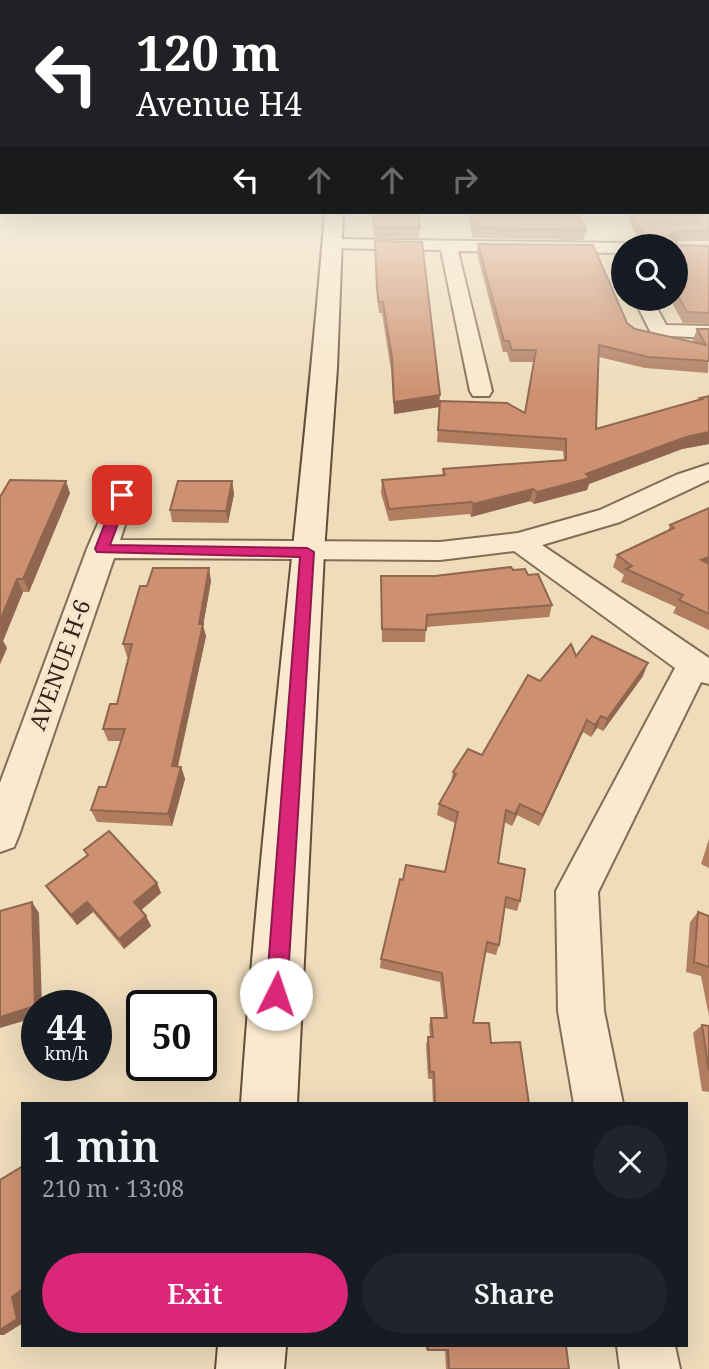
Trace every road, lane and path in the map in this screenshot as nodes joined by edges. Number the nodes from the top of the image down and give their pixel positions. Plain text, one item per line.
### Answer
1 (331, 264) edge
2 (452, 264) edge
3 (649, 311) edge
4 (709, 332) edge
5 (481, 391) dead end
6 (709, 472) edge
7 (122, 495) dead end
8 (519, 542) junction
9 (101, 549) junction
10 (307, 552) junction
11 (701, 668) edge
12 (0, 835) edge
13 (269, 1102) edge
14 (599, 1102) edge
15 (252, 1347) edge
16 (646, 1347) edge
17 (250, 1369) edge
18 (650, 1369) edge

1 - 10 main road
2 - 5 street
3 - 4 street
6 - 8 street
7 - 9 street, AVENUE H-6
8 - 10 street
8 - 11 street
9 - 10 street
9 - 12 street, AVENUE H-6
10 - 13 main road
11 - 14 street
15 - 17 main road
16 - 18 street

